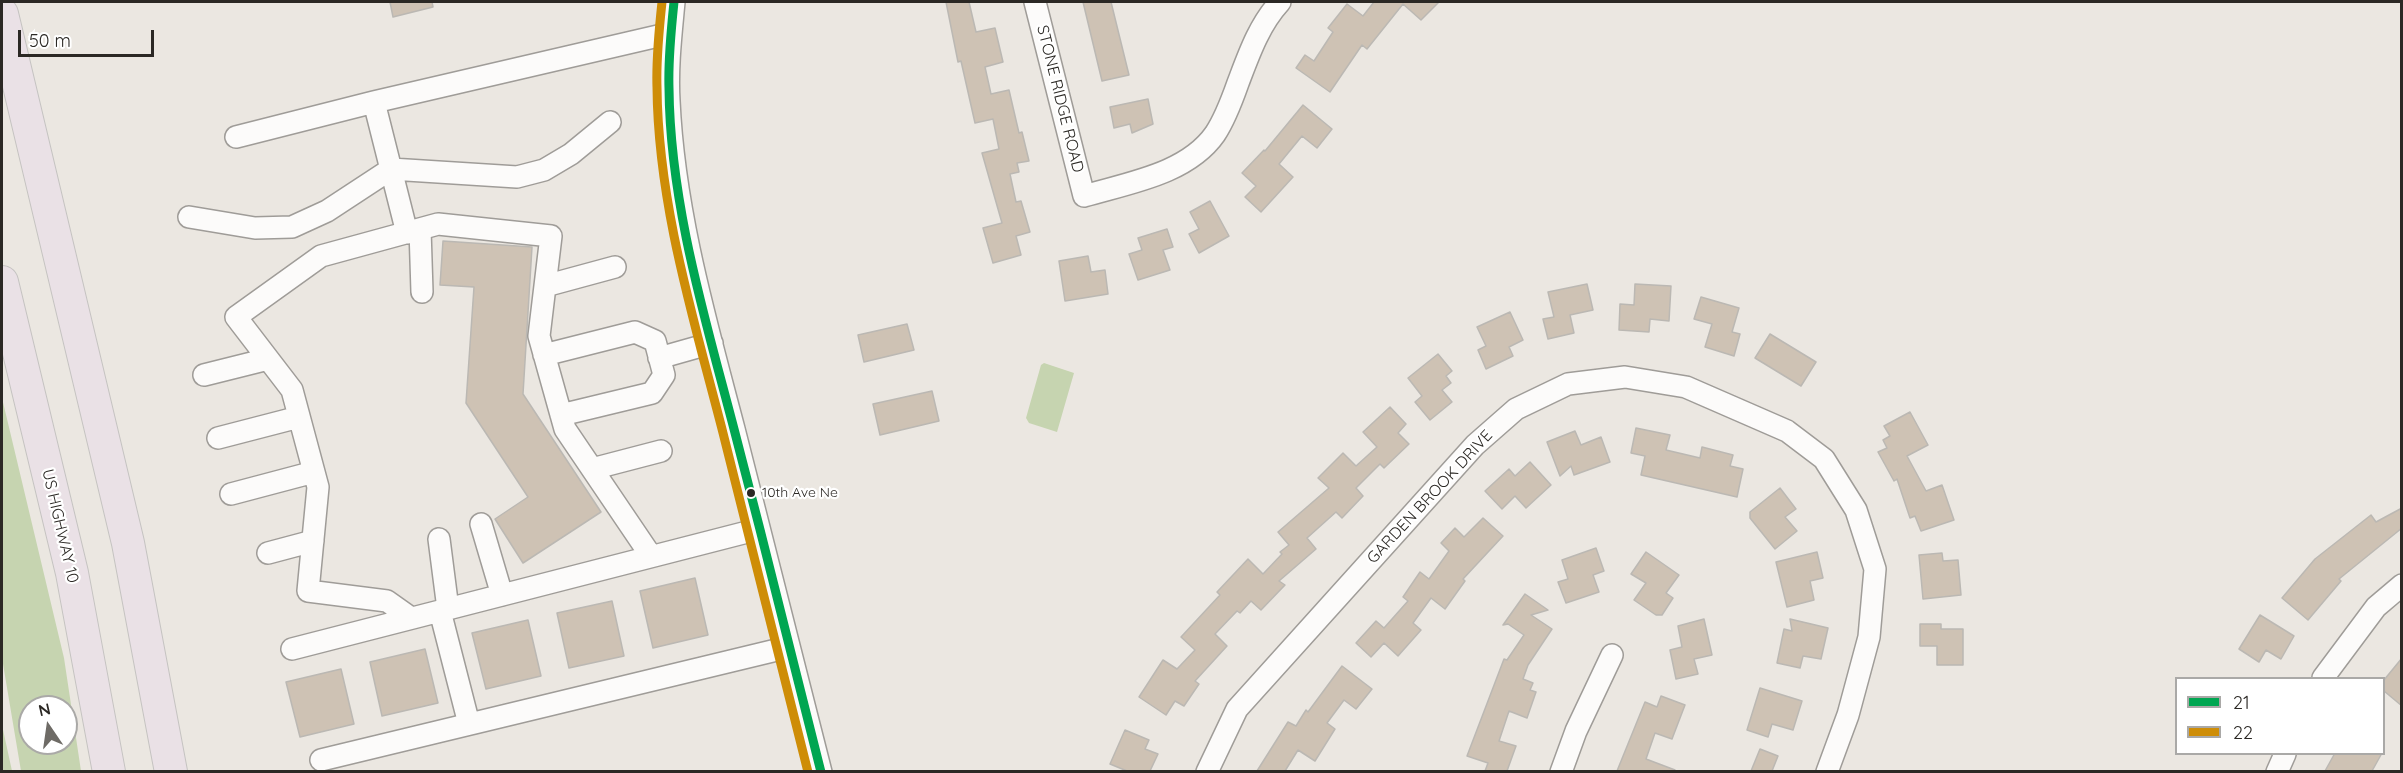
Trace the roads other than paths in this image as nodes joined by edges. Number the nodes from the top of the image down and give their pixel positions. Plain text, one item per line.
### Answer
1 (674, 2) edge
2 (1035, 2) edge
3 (1280, 2) edge
4 (2, 14) edge
5 (671, 33) junction
6 (12, 100) edge
7 (374, 102) junction
8 (610, 122) dead end
9 (236, 137) dead end
10 (391, 169) junction
11 (189, 217) dead end
12 (414, 231) junction
13 (615, 267) dead end
14 (2, 282) edge
15 (545, 286) junction
16 (422, 292) dead end
17 (712, 343) junction
18 (544, 355) junction
19 (659, 358) junction
20 (268, 359) junction
21 (204, 375) dead end
22 (561, 415) junction
23 (299, 417) junction
24 (218, 438) dead end
25 (661, 451) dead end
26 (592, 469) junction
27 (314, 472) junction
28 (231, 494) dead end
29 (482, 524) dead end
30 (759, 529) junction
31 (439, 539) dead end
32 (313, 541) junction
33 (268, 553) dead end
34 (651, 556) junction
35 (2402, 585) edge
36 (502, 595) junction
37 (444, 610) junction
38 (411, 618) junction
39 (789, 647) junction
40 (292, 649) dead end
41 (1612, 655) dead end
42 (2324, 677) edge
43 (469, 724) junction
44 (2283, 755) edge
45 (321, 760) dead end
46 (109, 771) edge
47 (171, 771) edge
48 (821, 771) edge
49 (1207, 771) edge
50 (1561, 771) edge
51 (1827, 771) edge
52 (2277, 771) edge

1 - 5 street
2 - 3 street, STONE RIDGE ROAD
4 - 6 highway
5 - 7 street
5 - 17 street
6 - 47 highway
7 - 9 street
7 - 10 street
8 - 10 street
10 - 11 street
10 - 12 street
12 - 15 street
12 - 16 street
12 - 20 street
13 - 15 street
14 - 46 highway, US HIGHWAY 10
15 - 18 street
17 - 19 street
17 - 30 street
18 - 19 street
18 - 22 street
19 - 22 street
20 - 21 street
20 - 23 street
22 - 26 street
23 - 24 street
23 - 27 street
25 - 26 street
26 - 34 street
27 - 28 street
27 - 32 street
29 - 36 street
30 - 34 street
30 - 39 street
31 - 37 street
32 - 33 street
32 - 38 street
34 - 36 street
35 - 42 street
36 - 37 street
37 - 38 street
37 - 43 street
38 - 40 street
39 - 43 street
39 - 48 street
41 - 50 street
43 - 45 street
44 - 52 street
49 - 51 street, GARDEN BROOK DRIVE

